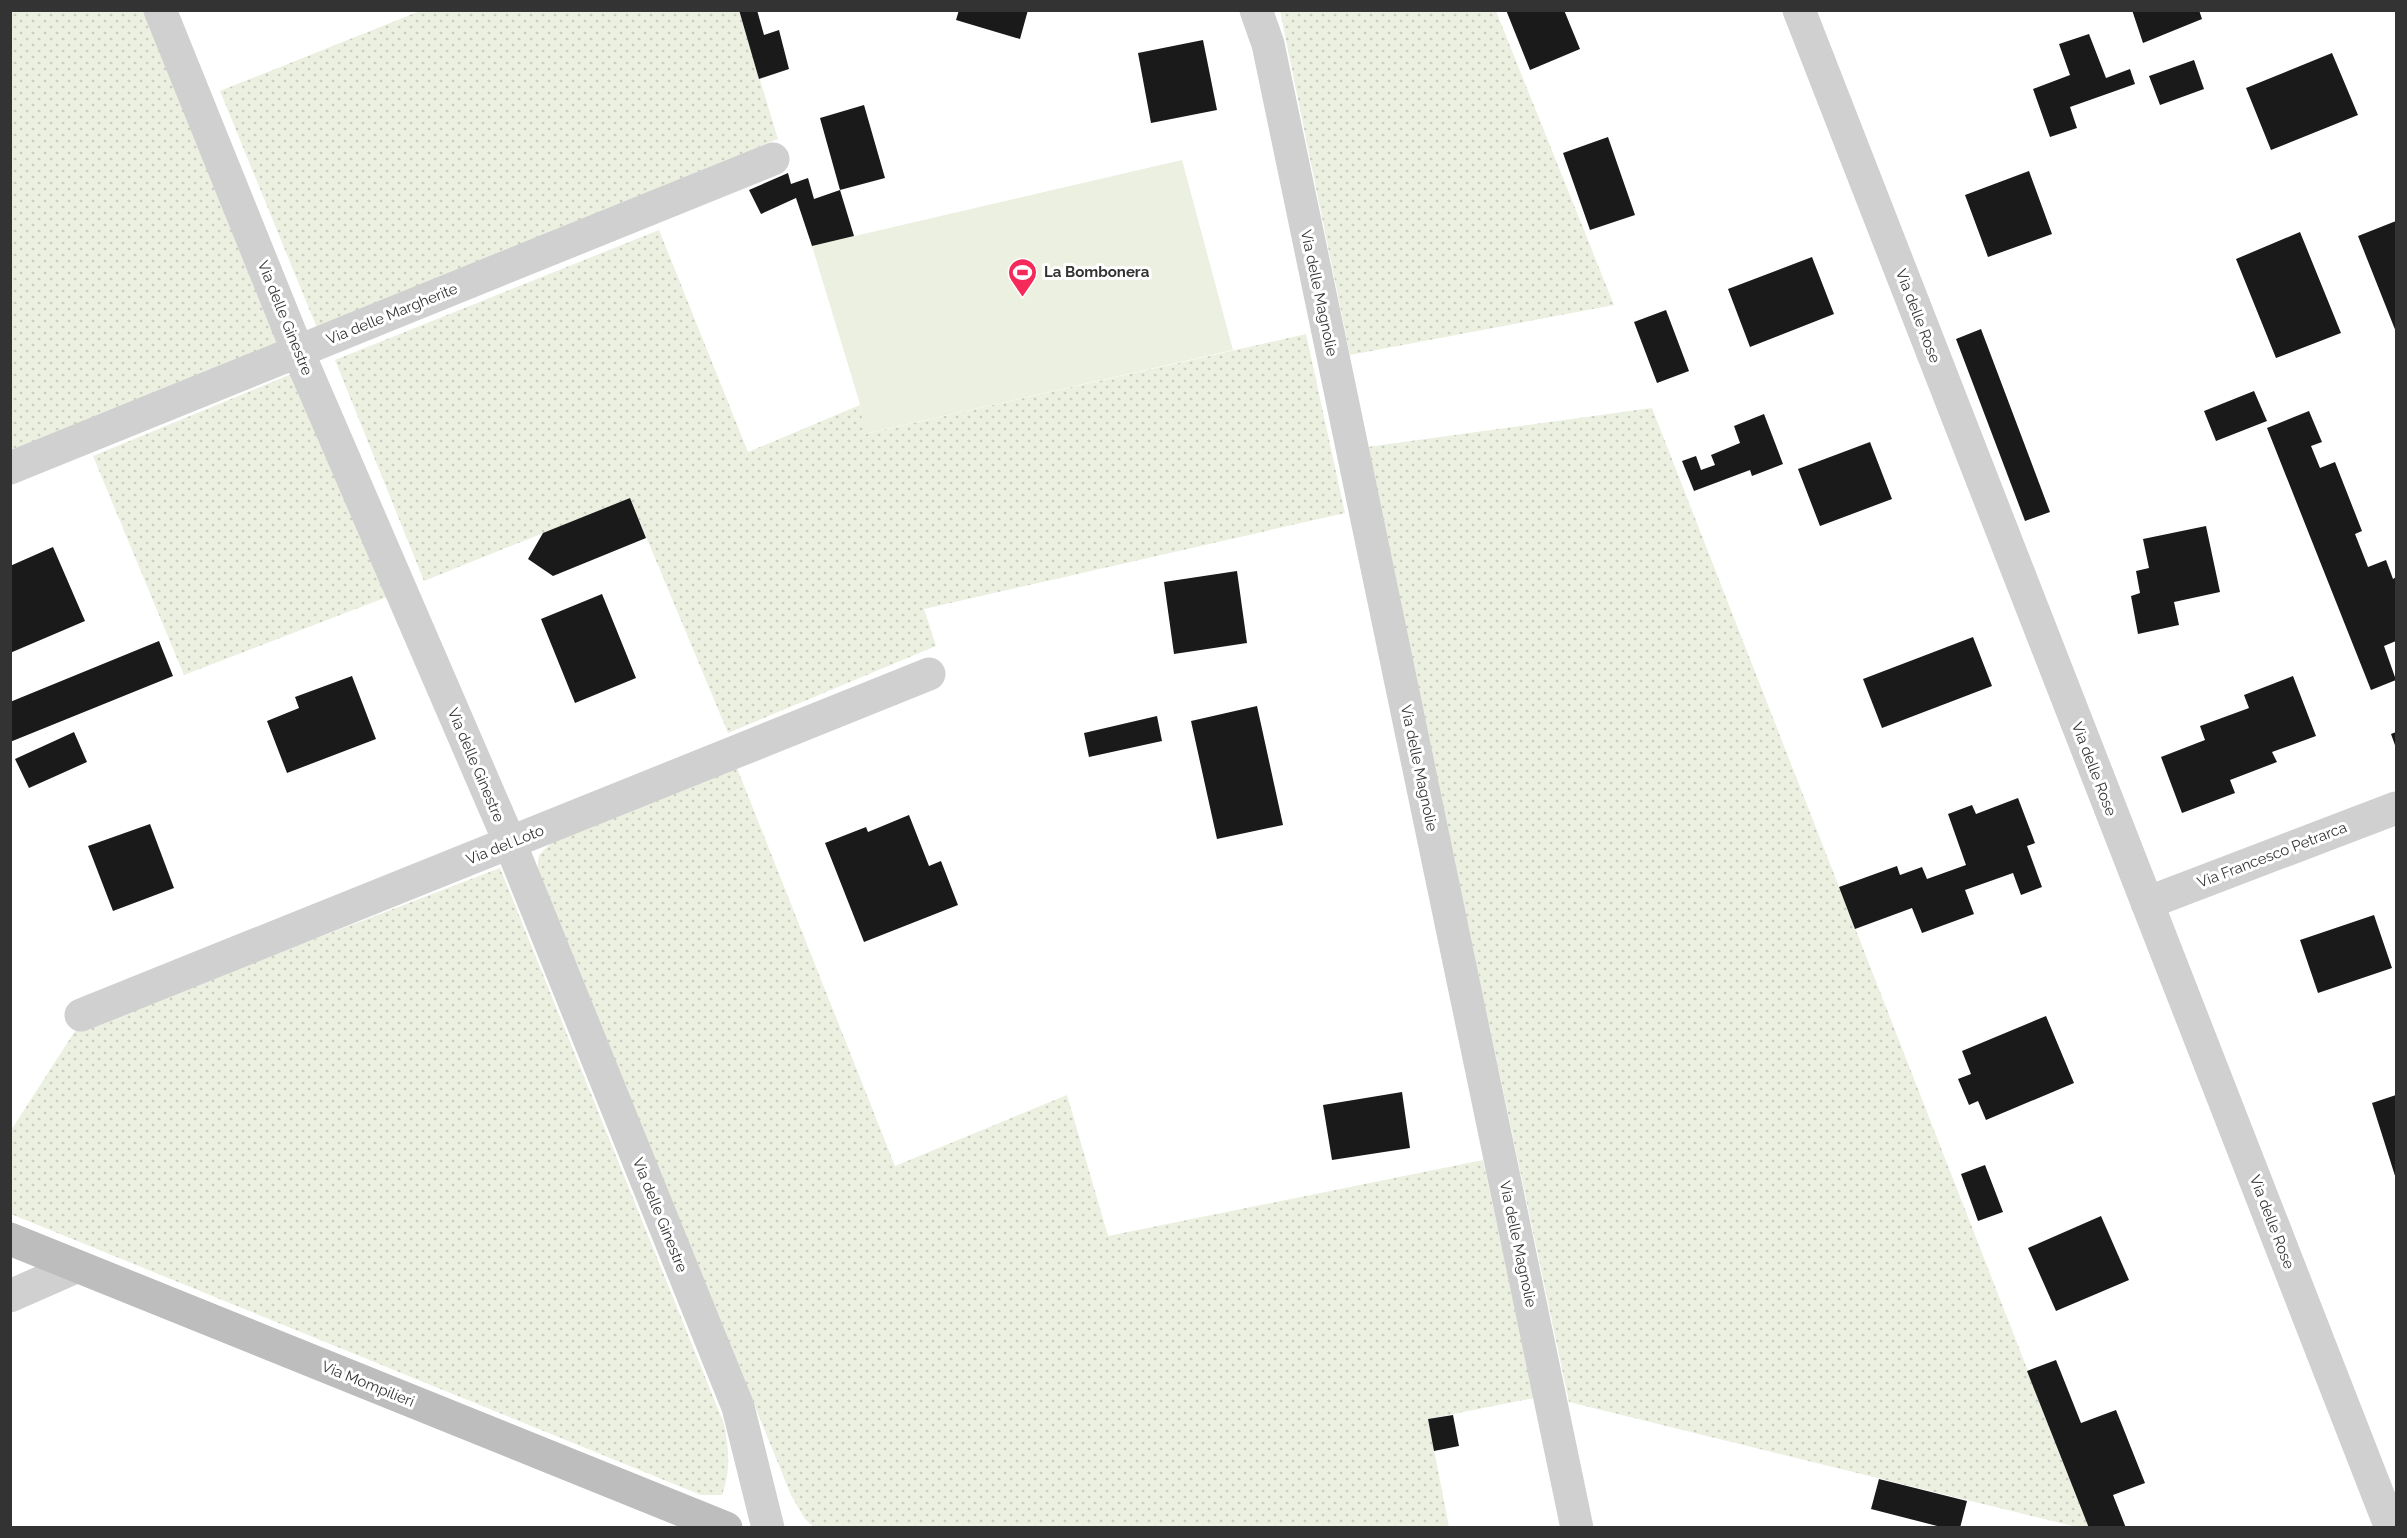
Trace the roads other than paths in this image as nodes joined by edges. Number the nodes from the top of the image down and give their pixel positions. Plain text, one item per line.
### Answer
1 (160, 10) edge
2 (1256, 10) edge
3 (1799, 10) edge
4 (773, 159) dead end
5 (298, 352) junction
6 (10, 468) edge
7 (929, 674) dead end
8 (2397, 808) edge
9 (510, 843) junction
10 (2147, 903) junction
11 (81, 1015) dead end
12 (10, 1239) edge
13 (76, 1267) junction
14 (10, 1296) edge
15 (726, 1527) edge
16 (768, 1527) edge
17 (1577, 1527) edge
18 (2391, 1527) edge

1 - 5 street, Via delle Ginestre
2 - 17 street, Via delle Magnolie
3 - 10 street, Via delle Rose
4 - 5 street, Via delle Margherite
5 - 6 street, Via delle Margherite
5 - 9 street, Via delle Ginestre
7 - 9 street, Via del Loto
8 - 10 street, Via Francesco Petrarca
9 - 11 street, Via del Loto
9 - 16 street, Via delle Ginestre
10 - 18 street, Via delle Rose
12 - 13 street, Via Mompilieri
13 - 14 street
13 - 15 street, Via Mompilieri

